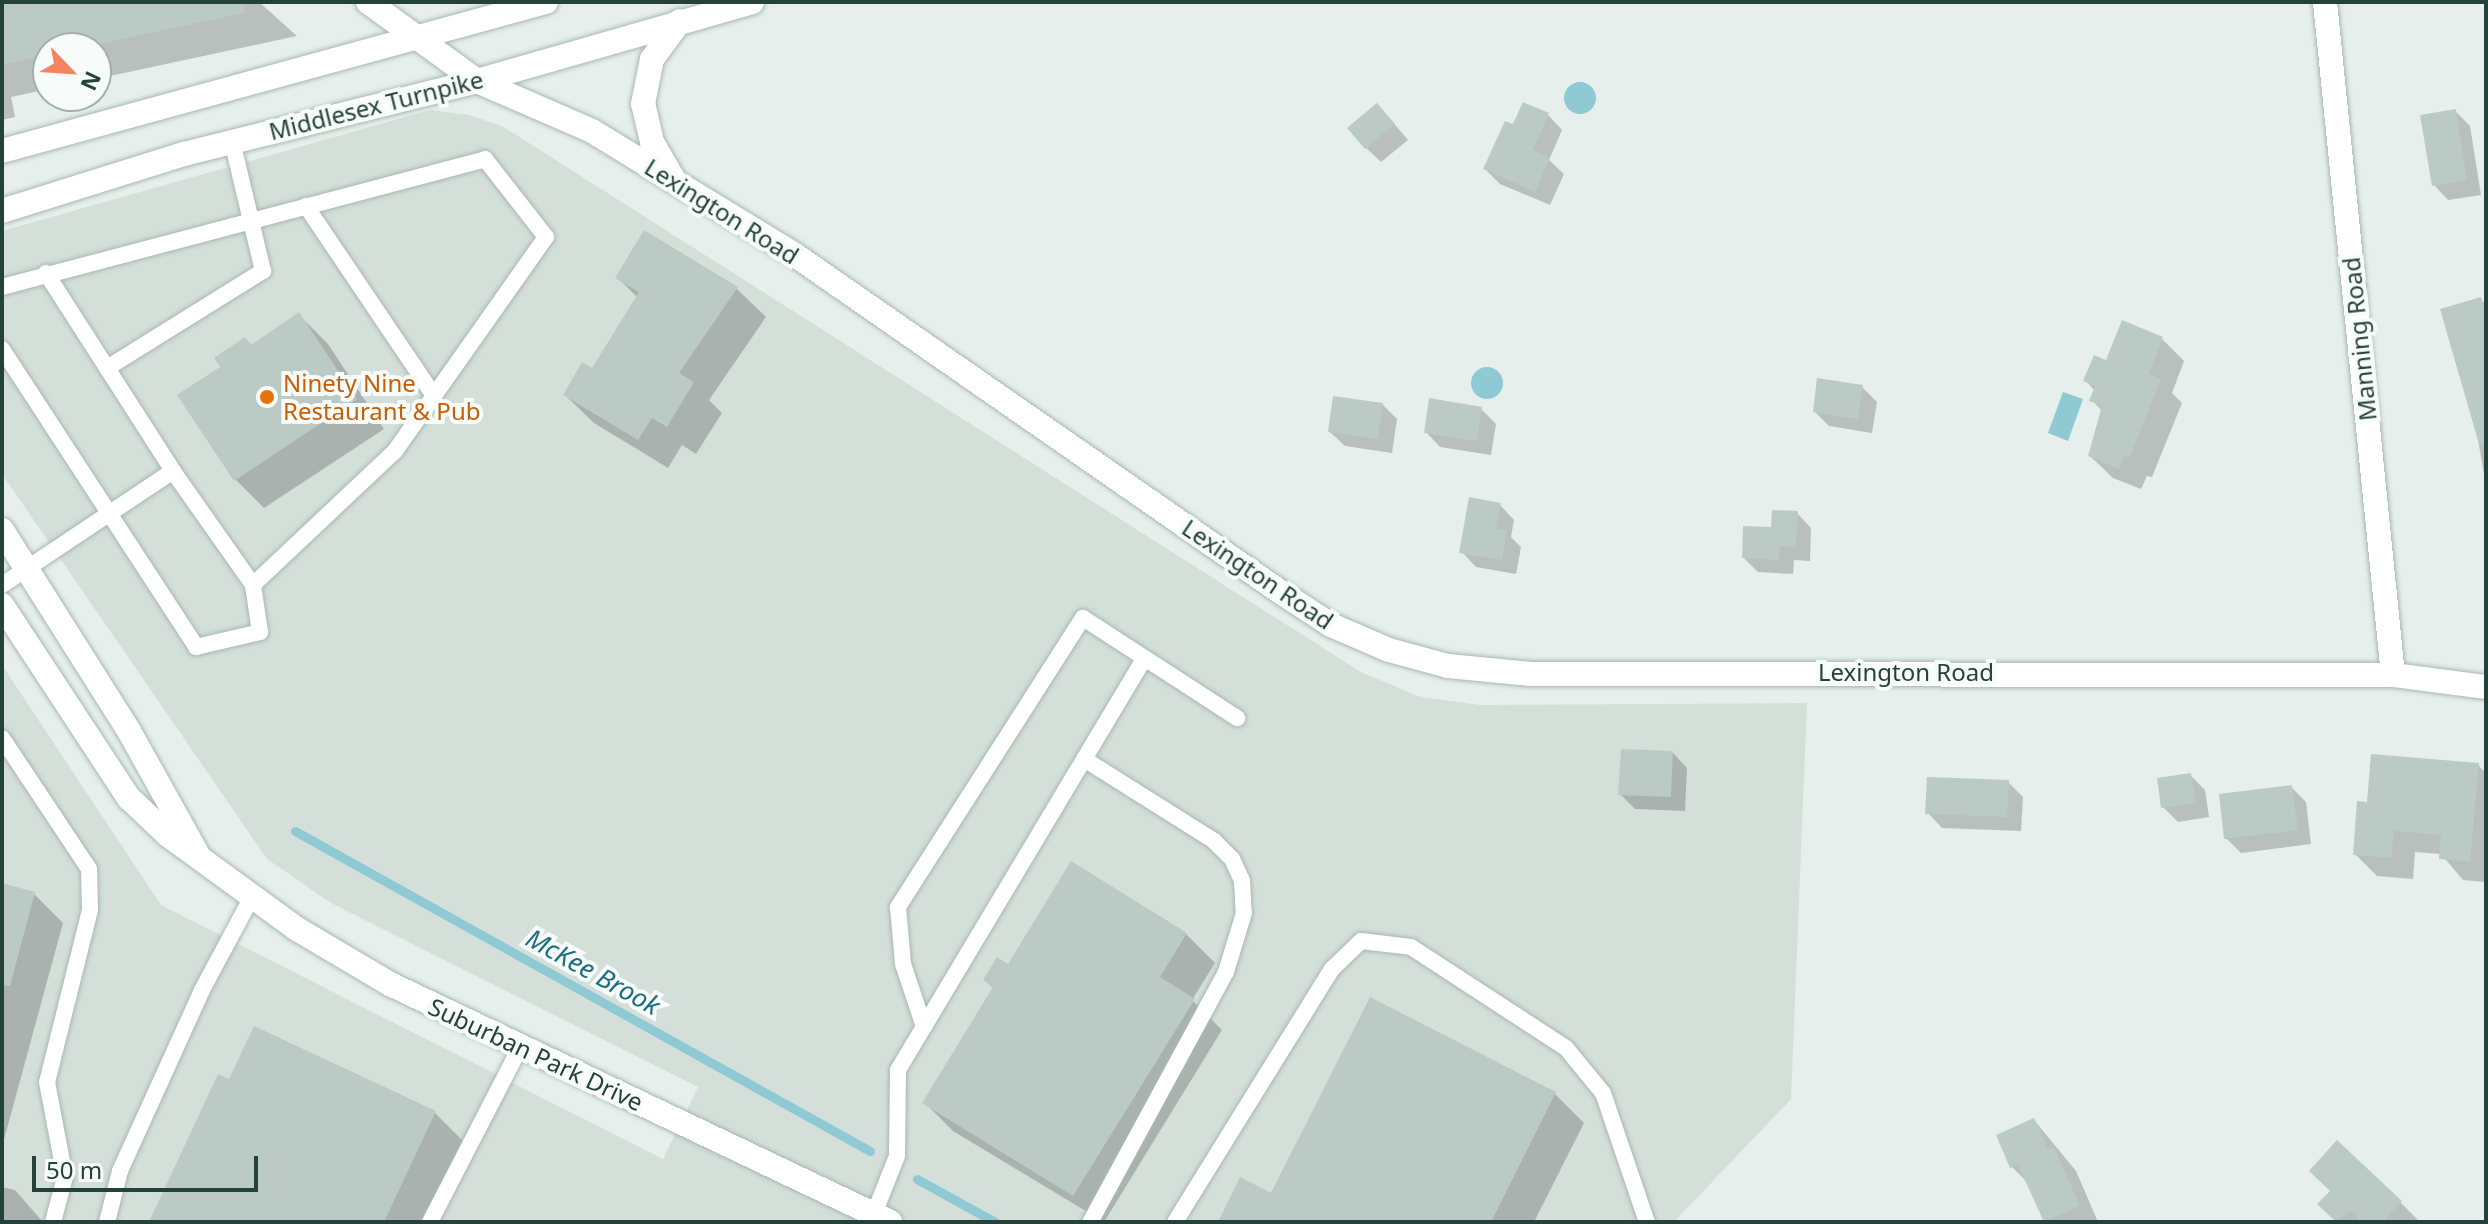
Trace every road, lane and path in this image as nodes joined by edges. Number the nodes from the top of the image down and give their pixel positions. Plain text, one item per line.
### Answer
1 (368, 2) edge
2 (546, 2) edge
3 (752, 2) edge
4 (2325, 2) edge
5 (680, 21) junction
6 (411, 36) junction
7 (477, 81) junction
8 (232, 141) junction
9 (2, 151) edge
10 (675, 182) junction
11 (306, 206) junction
12 (2, 211) edge
13 (250, 220) junction
14 (46, 273) junction
15 (2, 287) edge
16 (2, 349) edge
17 (107, 368) junction
18 (434, 396) junction
19 (173, 471) junction
20 (107, 514) junction
21 (2, 530) edge
22 (25, 568) junction
23 (2, 585) edge
24 (253, 585) junction
25 (2, 605) edge
26 (1144, 659) junction
27 (2393, 675) junction
28 (2486, 687) edge
29 (1237, 718) dead end
30 (2, 738) edge
31 (1084, 759) junction
32 (200, 858) junction
33 (253, 895) junction
34 (924, 1027) junction
35 (521, 1046) junction
36 (882, 1218) edge
37 (53, 1222) edge
38 (107, 1222) edge
39 (430, 1222) edge
40 (1090, 1222) edge
41 (1175, 1222) edge
42 (1647, 1222) edge

1 - 6 street, Lexington Road
2 - 6 street
3 - 5 street, Middlesex Turnpike
4 - 27 street, Manning Road
5 - 7 street, Middlesex Turnpike
5 - 10 street
6 - 7 street, Lexington Road
6 - 9 street
7 - 8 street, Middlesex Turnpike
7 - 10 street, Lexington Road
8 - 12 street, Middlesex Turnpike
8 - 13 lane
10 - 27 street, Lexington Road
11 - 13 lane
11 - 18 lane
11 - 18 lane
13 - 14 lane
13 - 17 lane
14 - 15 lane
14 - 17 lane
16 - 20 lane
17 - 19 lane
18 - 24 lane
19 - 20 lane
19 - 24 lane
20 - 22 lane
20 - 24 lane
21 - 22 street, Suburban Park Drive
22 - 23 lane
22 - 32 street, Suburban Park Drive
25 - 32 street, Suburban Park Drive
26 - 29 lane
26 - 31 lane
26 - 34 lane
27 - 28 street, Lexington Road
30 - 37 lane
31 - 34 lane
31 - 40 lane
32 - 33 street, Suburban Park Drive
33 - 35 street, Suburban Park Drive
33 - 38 lane
34 - 36 lane
35 - 36 street, Suburban Park Drive
35 - 39 lane
41 - 42 lane

